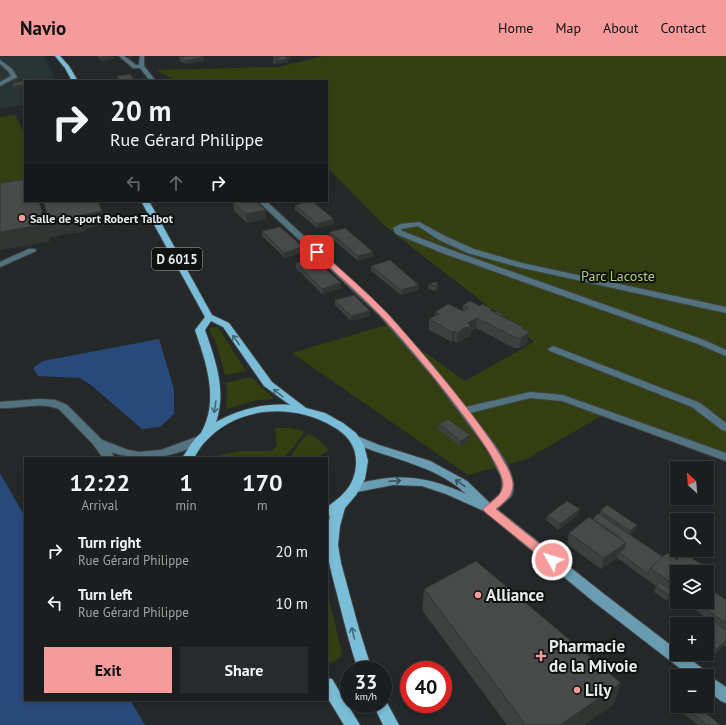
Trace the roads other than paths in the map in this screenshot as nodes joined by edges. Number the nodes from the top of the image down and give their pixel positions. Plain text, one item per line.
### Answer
1 (57, 56) edge
2 (121, 56) edge
3 (142, 56) edge
4 (0, 61) edge
5 (141, 66) junction
6 (74, 80) edge
7 (152, 80) edge
8 (0, 84) edge
9 (146, 202) edge
10 (263, 202) edge
11 (32, 251) dead end
12 (0, 265) edge
13 (726, 310) edge
14 (208, 317) junction
15 (553, 349) dead end
16 (726, 354) edge
17 (0, 405) edge
18 (304, 410) junction
19 (464, 411) junction
20 (726, 428) edge
21 (203, 436) junction
22 (357, 440) junction
23 (97, 441) junction
24 (726, 456) edge
25 (108, 457) edge
26 (189, 457) edge
27 (357, 488) junction
28 (342, 504) junction
29 (489, 509) junction
30 (328, 512) edge
31 (362, 661) edge
32 (691, 669) edge
33 (328, 686) edge
34 (714, 687) edge
35 (726, 696) edge
36 (385, 713) edge
37 (352, 725) edge
38 (391, 725) edge

1 - 6 main road
2 - 5 street
3 - 5 street
4 - 8 street
5 - 7 street
9 - 14 main road, D 6015
10 - 19 street
11 - 12 street
13 - 16 street
18 -> 14 main road
14 -> 21 main road
15 - 20 street
17 - 23 street
18 - 21 main road
18 - 22 main road
19 - 24 street
19 - 29 street
21 - 23 street
21 - 26 main road
22 - 27 main road
29 -> 22 street
23 - 25 street
27 - 28 main road
27 -> 29 street
28 - 30 main road
31 -> 28 main road
29 - 32 street
33 - 37 main road
34 - 35 street
36 - 38 main road

